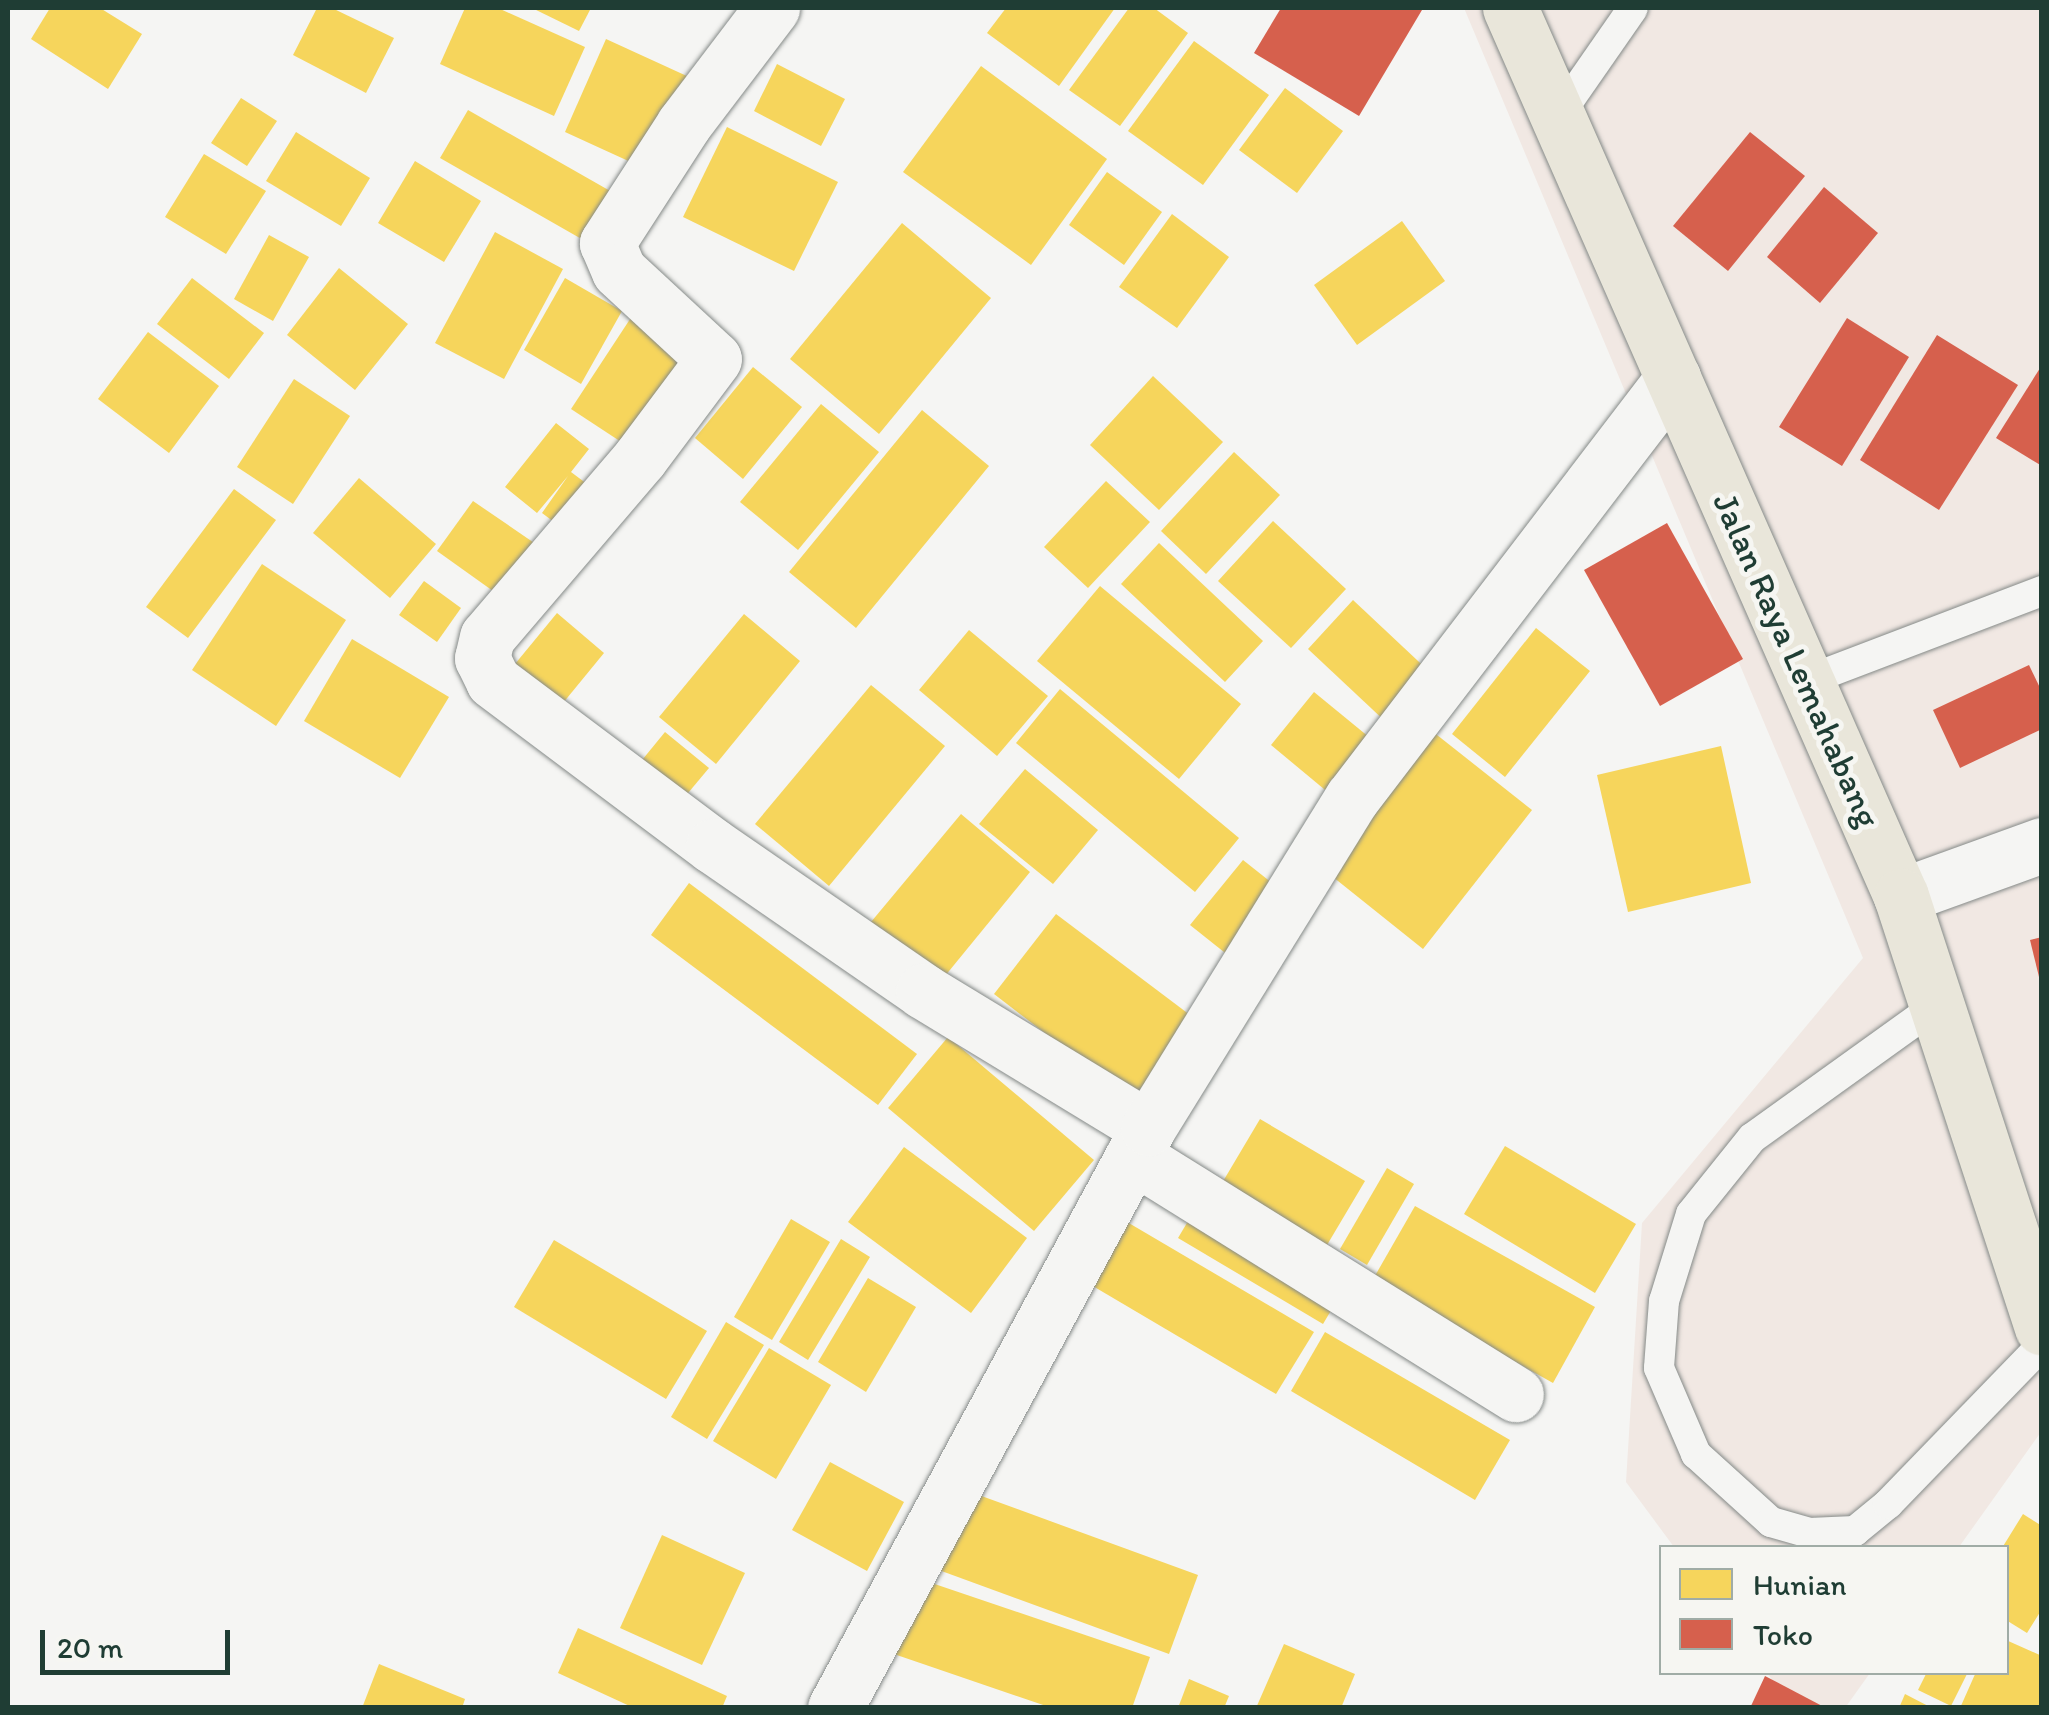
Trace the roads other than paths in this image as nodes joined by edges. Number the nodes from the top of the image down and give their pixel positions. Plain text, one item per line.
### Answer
1 (772, 8) edge
2 (1510, 8) edge
3 (1633, 8) edge
4 (1558, 116) junction
5 (1673, 378) junction
6 (2042, 592) edge
7 (1806, 681) junction
8 (2042, 845) edge
9 (1902, 896) junction
10 (1940, 1003) junction
11 (1140, 1142) junction
12 (2042, 1328) edge
13 (2042, 1345) edge
14 (1516, 1394) dead end
15 (835, 1708) edge

1 - 11 street
2 - 4 main road, Jalan Raya Lemahabang
3 - 4 lane
4 - 5 main road, Jalan Raya Lemahabang
5 - 7 main road, Jalan Raya Lemahabang
5 - 11 street
6 - 7 lane
7 - 9 main road, Jalan Raya Lemahabang
8 - 9 street
9 - 10 main road, Jalan Raya Lemahabang
10 - 12 main road, Jalan Raya Lemahabang
10 - 13 lane
11 - 14 street
11 - 15 street

